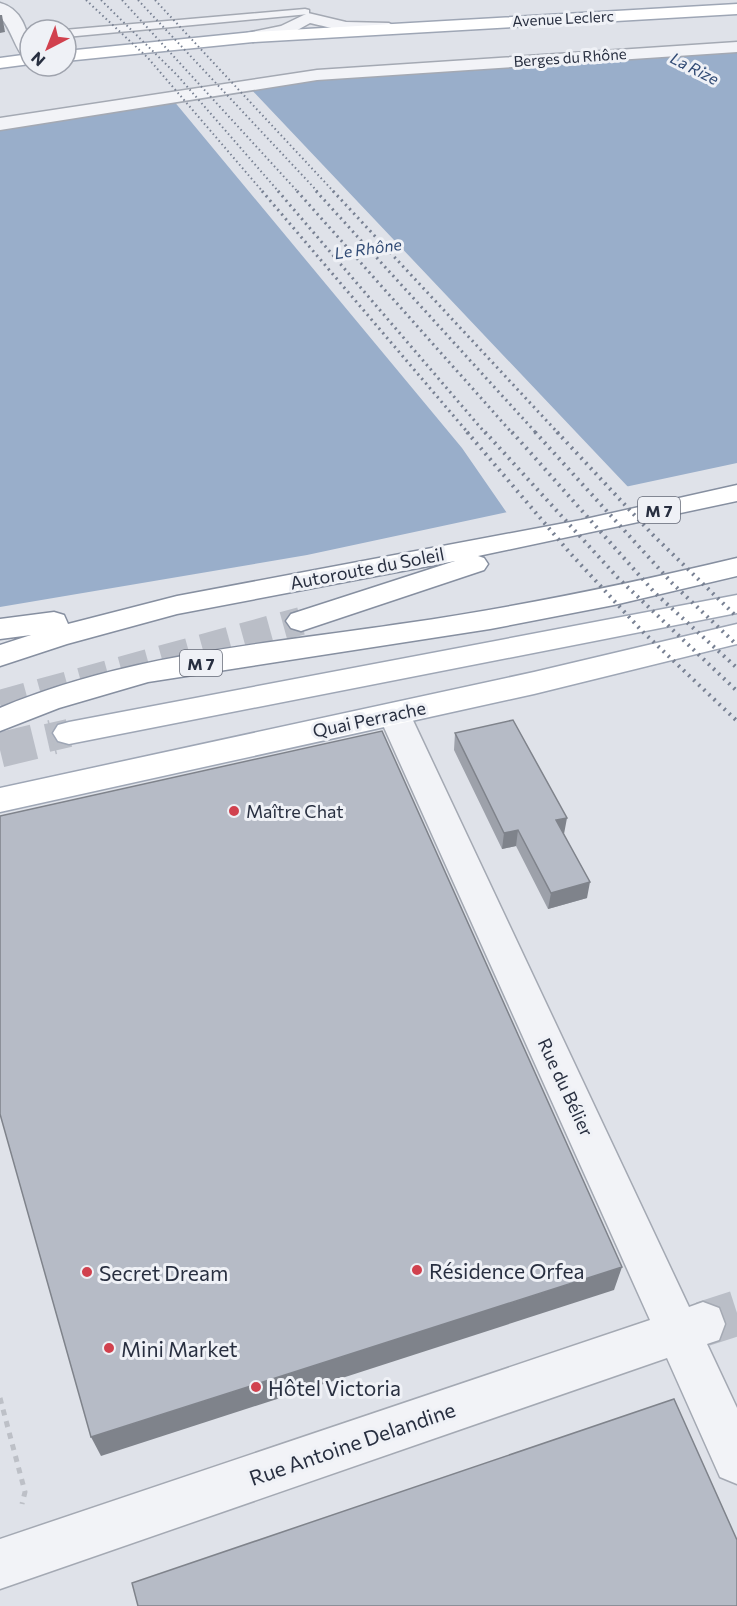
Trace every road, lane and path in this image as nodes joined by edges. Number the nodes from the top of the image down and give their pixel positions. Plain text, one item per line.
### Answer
1 (665, 0) edge
2 (322, 1) edge
3 (0, 8) edge
4 (302, 8) edge
5 (737, 9) edge
6 (18, 27) edge
7 (389, 28) junction
8 (78, 32) edge
9 (254, 37) junction
10 (78, 38) edge
11 (18, 47) edge
12 (737, 47) edge
13 (0, 48) edge
14 (18, 53) edge
15 (78, 55) edge
16 (0, 63) edge
17 (0, 124) edge
18 (737, 492) edge
19 (581, 528) junction
20 (737, 567) edge
21 (737, 604) edge
22 (177, 605) junction
23 (301, 621) tunnel mouth
24 (0, 629) edge
25 (737, 634) edge
26 (0, 656) edge
27 (394, 714) junction
28 (0, 720) edge
29 (69, 733) tunnel mouth
30 (0, 800) edge
31 (690, 1328) junction
32 (0, 1398) edge
33 (737, 1460) edge
34 (21, 1511) dead end
35 (0, 1564) edge

1 - 4 main road, Avenue Leclerc
2 - 4 street, Avenue Leclerc
3 - 6 street
4 - 7 street, Avenue Leclerc
4 - 8 lane
4 - 9 street, Avenue Leclerc
4 - 10 main road, Avenue Leclerc
5 - 7 main road, Avenue Leclerc
7 - 9 main road, Avenue Leclerc
9 - 15 main road, Avenue Leclerc
11 - 13 main road
12 - 17 street, Berges du Rhône
14 - 16 main road
18 - 19 main road, Autoroute du Soleil / M 7
19 - 22 main road, Autoroute du Soleil / M 7
19 - 23 main road
20 - 28 main road, M 7
21 - 29 main road
22 - 24 main road
22 - 26 main road, Autoroute du Soleil / M 7
25 - 27 main road, Quai Perrache
27 - 30 main road, Quai Perrache
27 - 31 street, Rue du Bélier
31 - 33 street, Rue du Bélier
31 - 35 street, Rue Antoine Delandine
32 - 34 path

